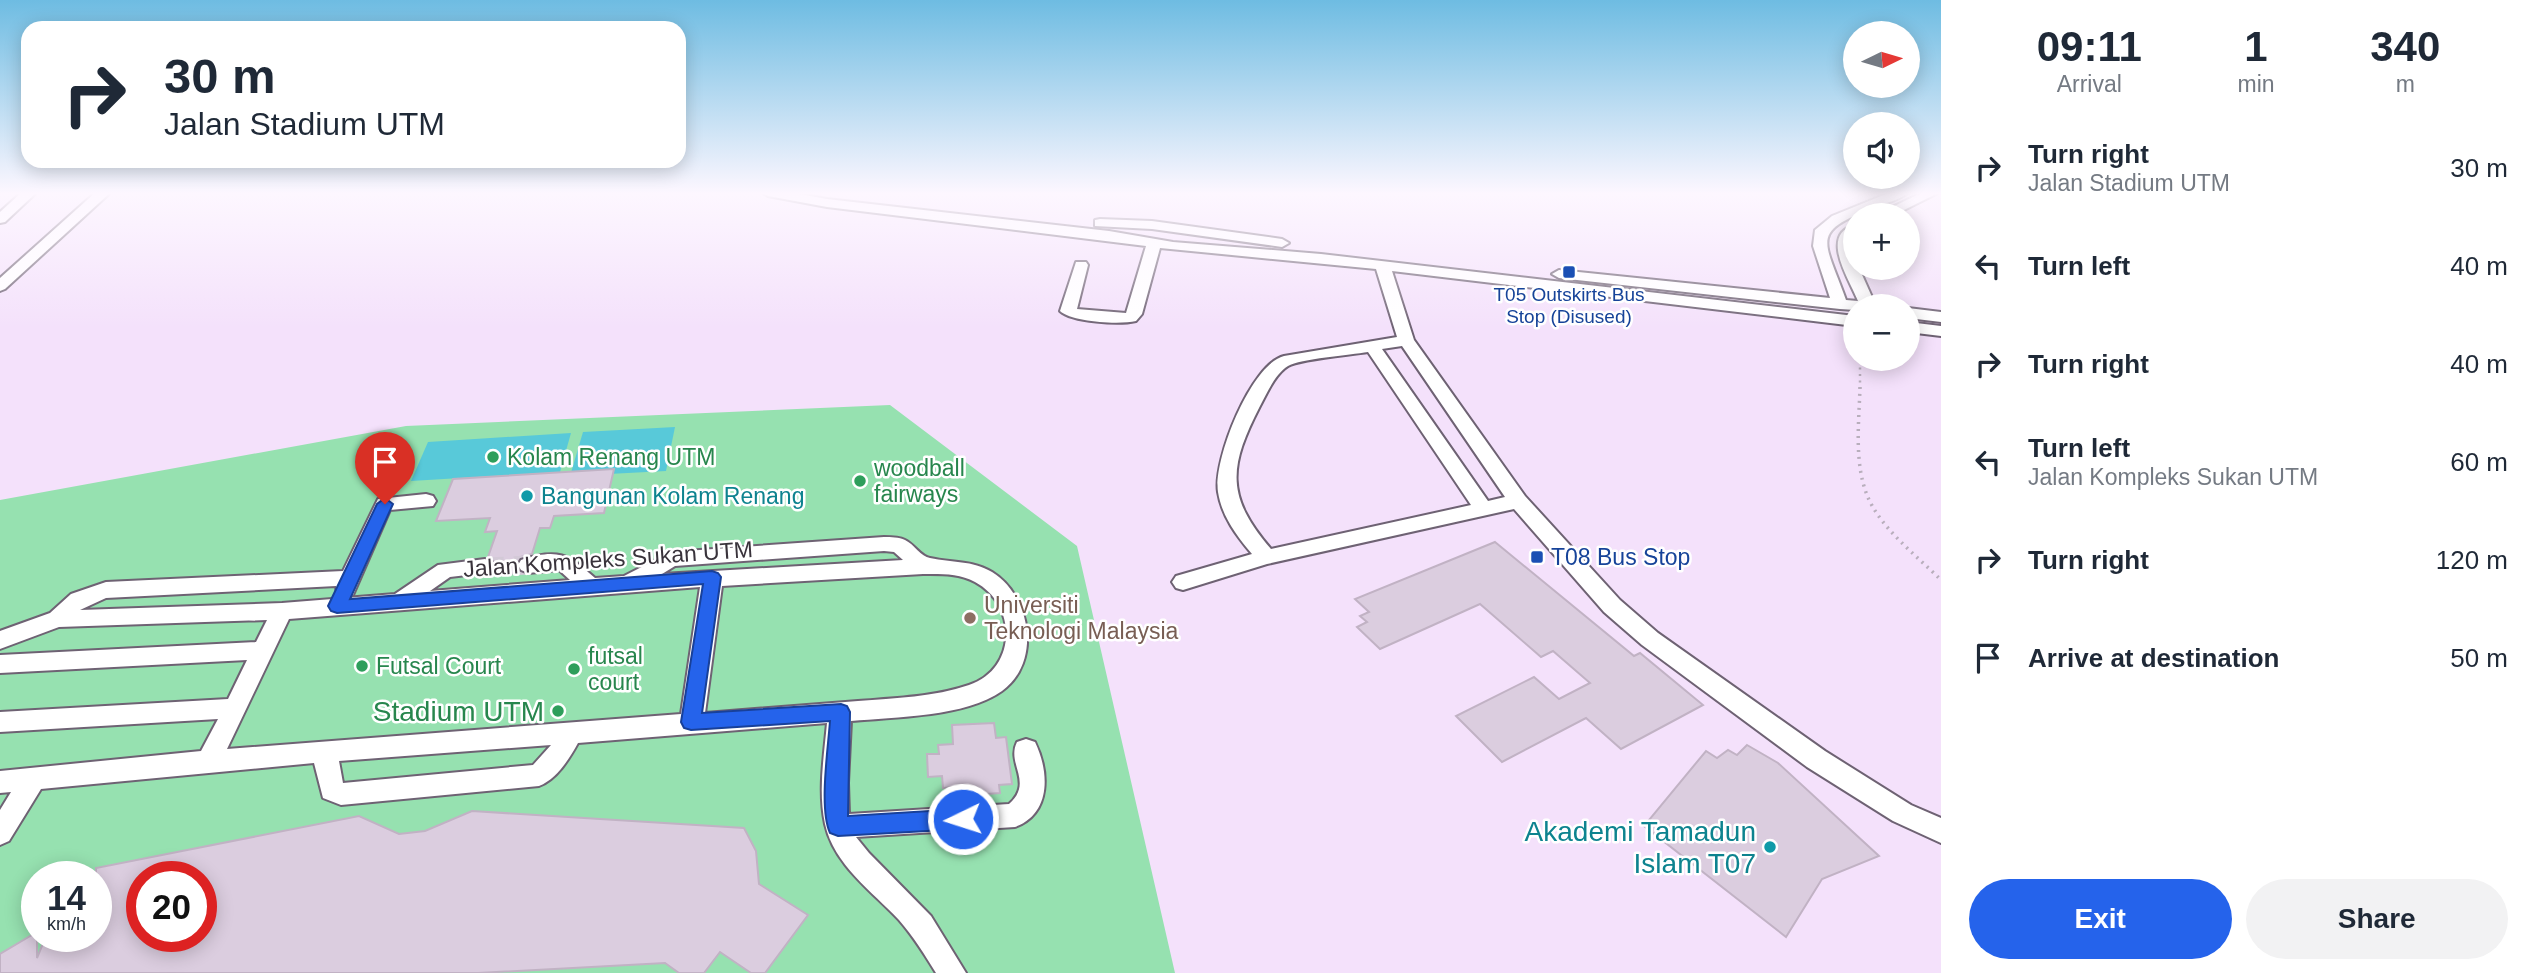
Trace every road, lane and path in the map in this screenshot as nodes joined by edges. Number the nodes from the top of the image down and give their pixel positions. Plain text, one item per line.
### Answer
1 (54, 237) edge
2 (1123, 237) edge
3 (1210, 237) edge
4 (1239, 237) edge
5 (1819, 237) edge
6 (1154, 243) junction
7 (1196, 248) junction
8 (1081, 265) dead end
9 (1383, 266) junction
10 (0, 286) edge
11 (1840, 303) junction
12 (1843, 303) edge
13 (1920, 314) edge
14 (1941, 317) edge
15 (1843, 320) edge
16 (1920, 328) edge
17 (1941, 331) edge
18 (1406, 340) junction
19 (1372, 346) junction
20 (1860, 371) edge
21 (426, 501) dead end
22 (1518, 501) junction
23 (1483, 508) junction
24 (1266, 557) junction
25 (528, 565) tunnel mouth
26 (923, 566) junction
27 (485, 567) tunnel mouth
28 (712, 577) junction
29 (350, 578) junction
30 (1941, 580) edge
31 (1183, 582) dead end
32 (629, 584) junction
33 (591, 586) junction
34 (402, 600) junction
35 (337, 606) junction
36 (282, 611) junction
37 (58, 619) junction
38 (0, 640) edge
39 (262, 650) junction
40 (0, 664) edge
41 (234, 708) junction
42 (841, 712) junction
43 (0, 722) edge
44 (691, 722) junction
45 (571, 732) junction
46 (1026, 749) dead end
47 (324, 751) junction
48 (209, 761) junction
49 (33, 779) junction
50 (0, 782) edge
51 (838, 826) junction
52 (1941, 831) edge
53 (0, 833) edge
54 (952, 973) edge

1 - 10 street
2 - 6 street
3 - 7 street
4 - 11 street
5 - 11 street
6 - 7 street
6 - 8 street
7 - 9 street
9 - 15 street
9 - 18 street
11 - 12 street
13 - 14 street
16 - 17 street
18 - 19 street
18 - 22 street
19 - 23 street
19 - 24 street
20 - 30 path
21 - 29 street
22 - 23 street
22 - 52 street
23 - 24 street
24 - 31 street
25 - 33 street
26 - 28 street, Jalan Kompleks Sukan UTM
26 - 32 street
26 - 42 street, Jalan Kompleks Sukan UTM
27 - 34 street
28 - 32 street, Jalan Kompleks Sukan UTM
28 - 44 street
29 - 35 street
29 - 37 street
32 - 33 street, Jalan Kompleks Sukan UTM
33 - 34 street, Jalan Kompleks Sukan UTM
34 - 35 street, Jalan Kompleks Sukan UTM
35 - 36 street, Jalan Kompleks Sukan UTM
36 - 37 street, Jalan Kompleks Sukan UTM
36 - 39 street
37 - 38 street, Jalan Kompleks Sukan UTM
39 - 40 street
39 - 41 street
41 - 43 street
41 - 48 street
42 - 44 street, Jalan Kompleks Sukan UTM
42 - 51 street
44 - 45 street, Jalan Kompleks Sukan UTM
45 - 47 street, Jalan Kompleks Sukan UTM
45 - 47 street
46 - 51 street
47 - 48 street, Jalan Kompleks Sukan UTM
48 - 49 street, Jalan Kompleks Sukan UTM
49 - 50 street, Jalan Kompleks Sukan UTM
49 - 53 street
51 - 54 street

